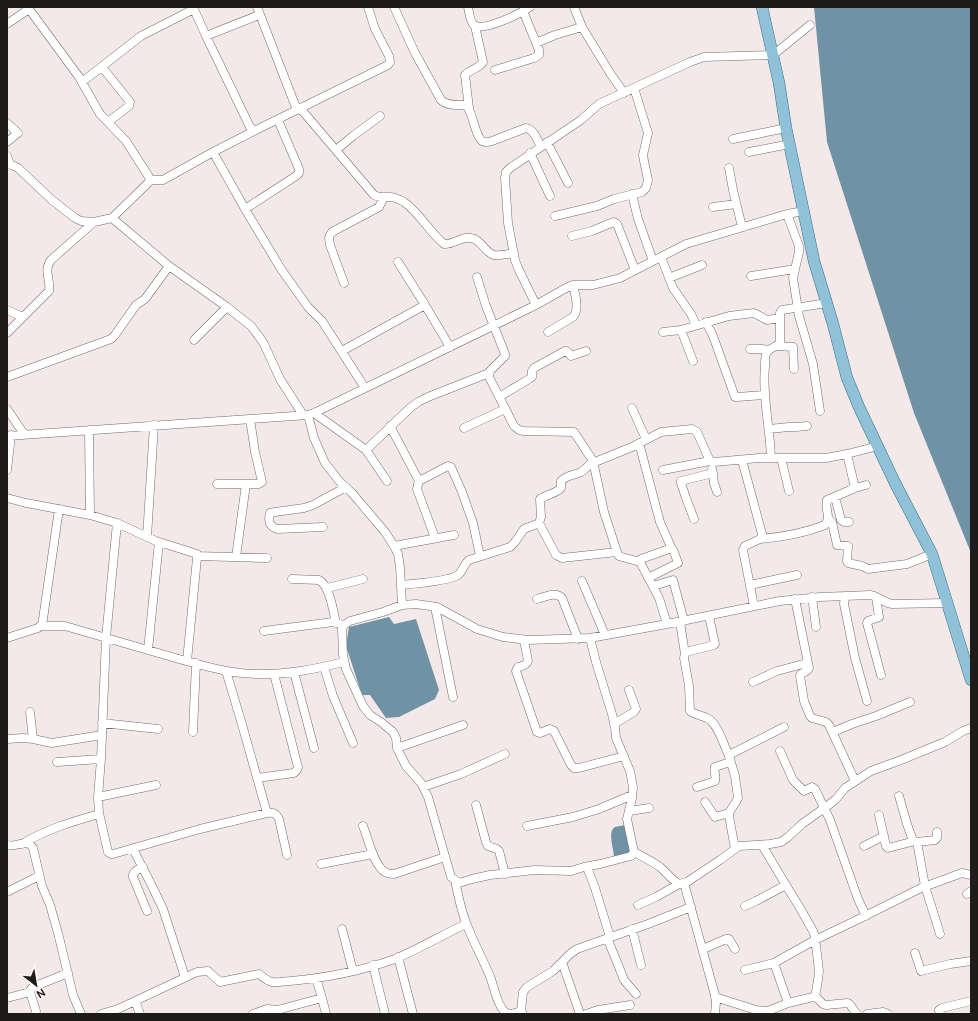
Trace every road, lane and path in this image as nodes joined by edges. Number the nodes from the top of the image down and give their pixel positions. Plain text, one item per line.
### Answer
1 (368, 7) edge
2 (394, 7) edge
3 (468, 7) edge
4 (574, 7) edge
5 (762, 7) edge
6 (30, 8) edge
7 (194, 8) edge
8 (527, 9) edge
9 (258, 11) edge
10 (7, 24) edge
11 (810, 25) dead end
12 (475, 26) junction
13 (582, 27) junction
14 (206, 36) junction
15 (536, 43) junction
16 (773, 55) junction
17 (102, 66) junction
18 (496, 70) dead end
19 (82, 82) junction
20 (634, 88) junction
21 (624, 93) junction
22 (469, 108) junction
23 (298, 109) junction
24 (380, 116) dead end
25 (278, 120) junction
26 (108, 122) junction
27 (7, 123) edge
28 (786, 128) junction
29 (256, 130) junction
30 (733, 139) dead end
31 (7, 142) edge
32 (544, 144) junction
33 (790, 144) junction
34 (336, 150) junction
35 (213, 152) junction
36 (749, 152) dead end
37 (530, 154) junction
38 (7, 156) edge
39 (9, 164) edge
40 (729, 168) dead end
41 (150, 180) junction
42 (568, 183) dead end
43 (632, 194) junction
44 (550, 196) dead end
45 (384, 197) junction
46 (736, 204) junction
47 (713, 207) dead end
48 (245, 210) junction
49 (804, 211) junction
50 (787, 214) junction
51 (555, 216) dead end
52 (112, 218) junction
53 (94, 222) junction
54 (742, 227) junction
55 (572, 236) dead end
56 (514, 254) junction
57 (660, 257) junction
58 (653, 261) junction
59 (398, 262) dead end
60 (702, 265) dead end
61 (169, 266) junction
62 (795, 269) junction
63 (635, 270) junction
64 (751, 276) dead end
65 (477, 278) dead end
66 (669, 278) junction
67 (344, 283) dead end
68 (574, 285) junction
69 (827, 303) junction
70 (425, 305) junction
71 (536, 305) junction
72 (227, 307) junction
73 (798, 308) junction
74 (7, 310) edge
75 (23, 317) junction
76 (780, 318) junction
77 (706, 322) junction
78 (494, 325) junction
79 (696, 325) junction
80 (681, 330) junction
81 (548, 332) dead end
82 (663, 332) dead end
83 (7, 333) edge
84 (194, 340) dead end
85 (778, 346) junction
86 (450, 347) junction
87 (750, 349) dead end
88 (769, 350) junction
89 (342, 351) junction
90 (586, 351) dead end
91 (693, 361) dead end
92 (794, 369) dead end
93 (489, 373) junction
94 (7, 377) edge
95 (365, 388) junction
96 (765, 395) junction
97 (499, 397) junction
98 (632, 408) dead end
99 (7, 409) edge
100 (505, 409) junction
101 (820, 411) dead end
102 (308, 414) junction
103 (250, 419) junction
104 (154, 425) junction
105 (390, 426) junction
106 (807, 426) dead end
107 (464, 428) dead end
108 (769, 429) junction
109 (89, 430) junction
110 (24, 434) junction
111 (9, 435) edge
112 (642, 441) junction
113 (878, 446) junction
114 (366, 450) junction
115 (847, 454) junction
116 (771, 458) junction
117 (781, 458) junction
118 (742, 460) junction
119 (593, 461) junction
120 (711, 461) junction
121 (7, 470) edge
122 (663, 470) dead end
123 (713, 473) junction
124 (419, 480) junction
125 (387, 481) dead end
126 (217, 484) dead end
127 (246, 484) junction
128 (866, 485) dead end
129 (346, 487) junction
130 (854, 488) junction
131 (789, 491) dead end
132 (717, 492) dead end
133 (835, 497) junction
134 (7, 498) edge
135 (59, 509) junction
136 (90, 515) junction
137 (694, 519) dead end
138 (828, 520) junction
139 (849, 522) dead end
140 (117, 523) junction
141 (539, 523) junction
142 (322, 527) dead end
143 (454, 535) dead end
144 (147, 537) junction
145 (435, 538) junction
146 (760, 539) junction
147 (159, 542) junction
148 (394, 546) junction
149 (671, 547) junction
150 (617, 552) junction
151 (932, 554) junction
152 (197, 556) junction
153 (480, 556) junction
154 (236, 557) junction
155 (267, 558) dead end
156 (640, 562) junction
157 (797, 575) dead end
158 (648, 578) junction
159 (292, 579) dead end
160 (363, 579) dead end
161 (582, 581) dead end
162 (401, 585) junction
163 (750, 585) junction
164 (653, 586) junction
165 (327, 588) junction
166 (845, 596) junction
167 (876, 597) junction
168 (812, 598) junction
169 (537, 599) dead end
170 (795, 599) junction
171 (947, 603) junction
172 (402, 604) junction
173 (754, 606) junction
174 (435, 607) junction
175 (709, 616) junction
176 (682, 621) junction
177 (336, 623) junction
178 (667, 624) junction
179 (344, 625) junction
180 (42, 626) junction
181 (816, 627) dead end
182 (264, 632) dead end
183 (605, 636) junction
184 (7, 638) edge
185 (106, 638) junction
186 (578, 638) junction
187 (590, 638) junction
188 (524, 640) junction
189 (148, 650) junction
190 (685, 654) junction
191 (187, 661) junction
192 (344, 662) junction
193 (196, 663) junction
194 (808, 663) junction
195 (324, 667) junction
196 (226, 671) junction
197 (294, 672) junction
198 (274, 674) junction
199 (881, 675) dead end
200 (971, 680) edge
201 (753, 682) dead end
202 (629, 690) dead end
203 (452, 697) dead end
204 (867, 701) dead end
205 (910, 702) dead end
206 (30, 712) dead end
207 (102, 723) junction
208 (614, 724) junction
209 (463, 725) dead end
210 (784, 727) dead end
211 (971, 728) edge
212 (158, 729) dead end
213 (193, 732) dead end
214 (833, 732) junction
215 (102, 735) junction
216 (7, 739) edge
217 (33, 739) junction
218 (353, 743) dead end
219 (314, 748) dead end
220 (398, 748) junction
221 (780, 751) dead end
222 (505, 754) dead end
223 (624, 756) junction
224 (101, 759) junction
225 (730, 759) junction
226 (57, 762) dead end
227 (257, 778) junction
228 (855, 781) junction
229 (156, 785) dead end
230 (423, 787) junction
231 (697, 787) dead end
232 (632, 795) junction
233 (900, 796) dead end
234 (98, 797) junction
235 (704, 802) dead end
236 (476, 805) dead end
237 (649, 808) dead end
238 (824, 809) junction
239 (629, 811) junction
240 (267, 813) junction
241 (729, 813) junction
242 (99, 814) junction
243 (879, 815) dead end
244 (363, 826) dead end
245 (527, 826) dead end
246 (937, 832) dead end
247 (884, 836) junction
248 (915, 842) junction
249 (21, 844) junction
250 (7, 845) edge
251 (762, 845) junction
252 (864, 846) dead end
253 (133, 849) junction
254 (736, 849) junction
255 (634, 852) junction
256 (373, 854) junction
257 (287, 855) dead end
258 (445, 857) junction
259 (320, 864) dead end
260 (586, 867) junction
261 (143, 868) junction
262 (505, 874) junction
263 (971, 875) edge
264 (39, 876) junction
265 (455, 880) junction
266 (682, 884) junction
267 (786, 885) junction
268 (925, 886) junction
269 (7, 892) edge
270 (638, 905) dead end
271 (745, 906) dead end
272 (691, 907) junction
273 (147, 910) dead end
274 (866, 916) junction
275 (466, 924) junction
276 (342, 929) dead end
277 (632, 929) junction
278 (940, 934) dead end
279 (608, 937) junction
280 (815, 940) junction
281 (703, 949) junction
282 (735, 949) dead end
283 (915, 953) dead end
284 (398, 957) junction
285 (971, 961) edge
286 (562, 962) junction
287 (774, 963) junction
288 (373, 965) junction
289 (641, 965) dead end
290 (745, 970) dead end
291 (352, 971) junction
292 (68, 973) junction
293 (185, 977) junction
294 (316, 978) junction
295 (30, 992) junction
296 (636, 994) dead end
297 (715, 997) junction
298 (815, 997) junction
299 (7, 998) edge
300 (322, 998) junction
301 (135, 1001) junction
302 (971, 1001) edge
303 (788, 1002) junction
304 (630, 1005) dead end
305 (280, 1012) edge
306 (522, 1013) edge
307 (590, 1013) edge
308 (35, 1014) edge
309 (81, 1014) edge
310 (102, 1014) edge
311 (140, 1014) edge
312 (253, 1014) edge
313 (326, 1014) edge
314 (384, 1014) edge
315 (413, 1014) edge
316 (580, 1014) edge
317 (715, 1014) edge
318 (857, 1014) edge
319 (867, 1014) edge
320 (888, 1014) edge
321 (940, 1014) edge

1 - 23 street
2 - 22 street
3 - 12 street
4 - 13 street
5 - 16 main road
6 - 10 street
6 - 19 street
7 - 14 street
7 - 17 street
8 - 12 street
8 - 15 street
9 - 14 street
9 - 23 street
11 - 16 street
12 - 22 street
13 - 15 street
13 - 21 street
14 - 29 street
15 - 18 street
16 - 20 street
16 - 28 main road
17 - 19 street
17 - 26 street
19 - 26 street
20 - 21 street
20 - 43 street
21 - 32 street
22 - 32 street
23 - 25 street
23 - 34 street
24 - 34 street
25 - 29 street
25 - 48 street
26 - 41 street
27 - 31 street
28 - 30 street
28 - 33 main road
29 - 35 street
32 - 37 street
32 - 42 street
33 - 36 street
33 - 49 main road
34 - 45 street
35 - 41 street
35 - 48 street
37 - 44 street
37 - 56 street
38 - 39 street
39 - 53 street
40 - 46 street
41 - 52 street
43 - 51 street
43 - 58 street
45 - 56 street
45 - 67 street
46 - 47 street
46 - 54 street
48 - 89 street
49 - 50 street
49 - 69 main road
50 - 54 street
50 - 62 street
52 - 53 street
52 - 61 street
53 - 75 street
54 - 57 street
55 - 63 street
56 - 71 street
57 - 58 street
57 - 66 street
58 - 63 street
59 - 70 street
60 - 66 street
61 - 72 street
61 - 94 street
62 - 64 street
62 - 73 street
63 - 68 street
65 - 78 street
66 - 79 street
68 - 71 street
68 - 81 street
69 - 73 street
69 - 113 main road
70 - 86 street
70 - 89 street
71 - 78 street
72 - 84 street
72 - 102 street
73 - 76 street
73 - 101 street
74 - 75 street
75 - 83 street
76 - 77 street
76 - 85 street
77 - 79 street
77 - 96 street
78 - 86 street
78 - 93 street
79 - 80 street
80 - 82 street
80 - 91 street
85 - 88 street
85 - 92 street
86 - 95 street
87 - 88 street
88 - 96 street
89 - 95 street
90 - 97 street
93 - 97 street
93 - 105 street
95 - 102 street
96 - 108 street
97 - 100 street
98 - 112 street
99 - 110 street
100 - 107 street
100 - 119 street
102 - 103 street
102 - 114 street
102 - 129 street
103 - 104 street
103 - 127 street
104 - 109 street
104 - 144 street
105 - 114 street
105 - 124 street
106 - 108 street
108 - 116 street
109 - 110 street
109 - 136 street
110 - 111 street
111 - 121 street
112 - 119 street
112 - 120 street
112 - 149 street
113 - 115 street
113 - 151 main road
114 - 125 street
115 - 117 street
115 - 130 street
116 - 117 street
116 - 118 street
117 - 131 street
118 - 120 street
118 - 146 street
119 - 141 street
119 - 150 street
120 - 122 street
120 - 123 street
123 - 132 street
123 - 137 street
124 - 145 street
124 - 153 street
126 - 127 street
127 - 154 street
128 - 130 street
129 - 142 street
129 - 148 street
130 - 133 street
133 - 138 street
133 - 139 street
134 - 135 street
135 - 136 street
135 - 180 street
136 - 140 street
138 - 146 street
138 - 151 street
140 - 144 street
140 - 185 street
141 - 150 street
141 - 153 street
143 - 145 street
144 - 147 street
145 - 148 street
146 - 163 street
147 - 152 street
147 - 189 street
148 - 162 street
149 - 156 street
149 - 158 street
150 - 156 street
151 - 171 main road
152 - 154 street
152 - 191 street
153 - 162 street
154 - 155 street
156 - 158 street
157 - 163 street
158 - 164 street
159 - 165 street
160 - 165 street
161 - 183 street
162 - 172 street
163 - 173 street
164 - 176 street
164 - 178 street
165 - 177 street
166 - 167 street
166 - 168 street
166 - 204 street
167 - 171 street
167 - 199 street
168 - 170 street
168 - 181 street
169 - 186 street
170 - 173 street
170 - 194 street
171 - 200 main road
172 - 174 street
172 - 179 street
173 - 175 street
174 - 188 street
174 - 203 street
175 - 176 street
175 - 190 street
176 - 178 street
176 - 190 street
177 - 179 street
177 - 182 street
178 - 183 street
179 - 192 street
180 - 184 street
180 - 185 street
183 - 187 street
185 - 189 street
185 - 207 street
186 - 187 street
186 - 188 street
187 - 208 street
188 - 223 street
189 - 191 street
190 - 225 street
191 - 193 street
192 - 195 street
192 - 220 street
193 - 196 street
193 - 213 street
194 - 201 street
194 - 214 street
195 - 197 street
195 - 218 street
196 - 198 street
196 - 227 street
197 - 198 street
197 - 219 street
198 - 227 street
202 - 208 street
205 - 214 street
206 - 217 street
207 - 212 street
207 - 215 street
208 - 223 street
209 - 220 street
210 - 225 street
211 - 228 street
214 - 228 street
215 - 217 street
215 - 224 street
216 - 217 street
220 - 230 street
221 - 238 street
222 - 230 street
223 - 232 street
224 - 226 street
224 - 234 street
225 - 231 street
225 - 241 street
227 - 240 street
228 - 238 street
229 - 234 street
230 - 258 street
232 - 239 street
232 - 245 street
233 - 248 street
234 - 242 street
235 - 241 street
236 - 262 street
237 - 239 street
238 - 251 street
238 - 274 street
239 - 255 street
240 - 253 street
240 - 257 street
241 - 254 street
242 - 249 street
242 - 253 street
243 - 247 street
244 - 256 street
246 - 248 street
247 - 248 street
247 - 252 street
248 - 268 street
249 - 250 street
249 - 264 street
251 - 254 street
251 - 267 street
253 - 261 street
254 - 266 street
255 - 260 street
255 - 266 street
256 - 258 street
256 - 259 street
258 - 265 street
260 - 262 street
260 - 279 street
261 - 273 street
261 - 293 street
262 - 265 street
263 - 268 street
264 - 269 street
264 - 292 street
265 - 275 street
266 - 270 street
266 - 272 street
267 - 271 street
267 - 280 street
268 - 274 street
268 - 278 street
272 - 277 street
272 - 281 street
274 - 280 street
275 - 284 street
275 - 306 street
276 - 291 street
277 - 279 street
277 - 289 street
279 - 286 street
279 - 296 street
280 - 287 street
280 - 298 street
281 - 282 street
281 - 297 street
283 - 285 street
284 - 288 street
284 - 315 street
286 - 306 street
286 - 316 street
287 - 290 street
287 - 303 street
288 - 291 street
288 - 314 street
291 - 294 street
292 - 295 street
292 - 309 street
293 - 294 street
293 - 301 street
294 - 300 street
295 - 299 street
295 - 308 street
297 - 303 street
297 - 317 street
298 - 303 street
298 - 318 street
300 - 305 street
300 - 313 street
301 - 310 street
301 - 311 street
302 - 321 street
304 - 307 street
305 - 312 street
319 - 320 street

